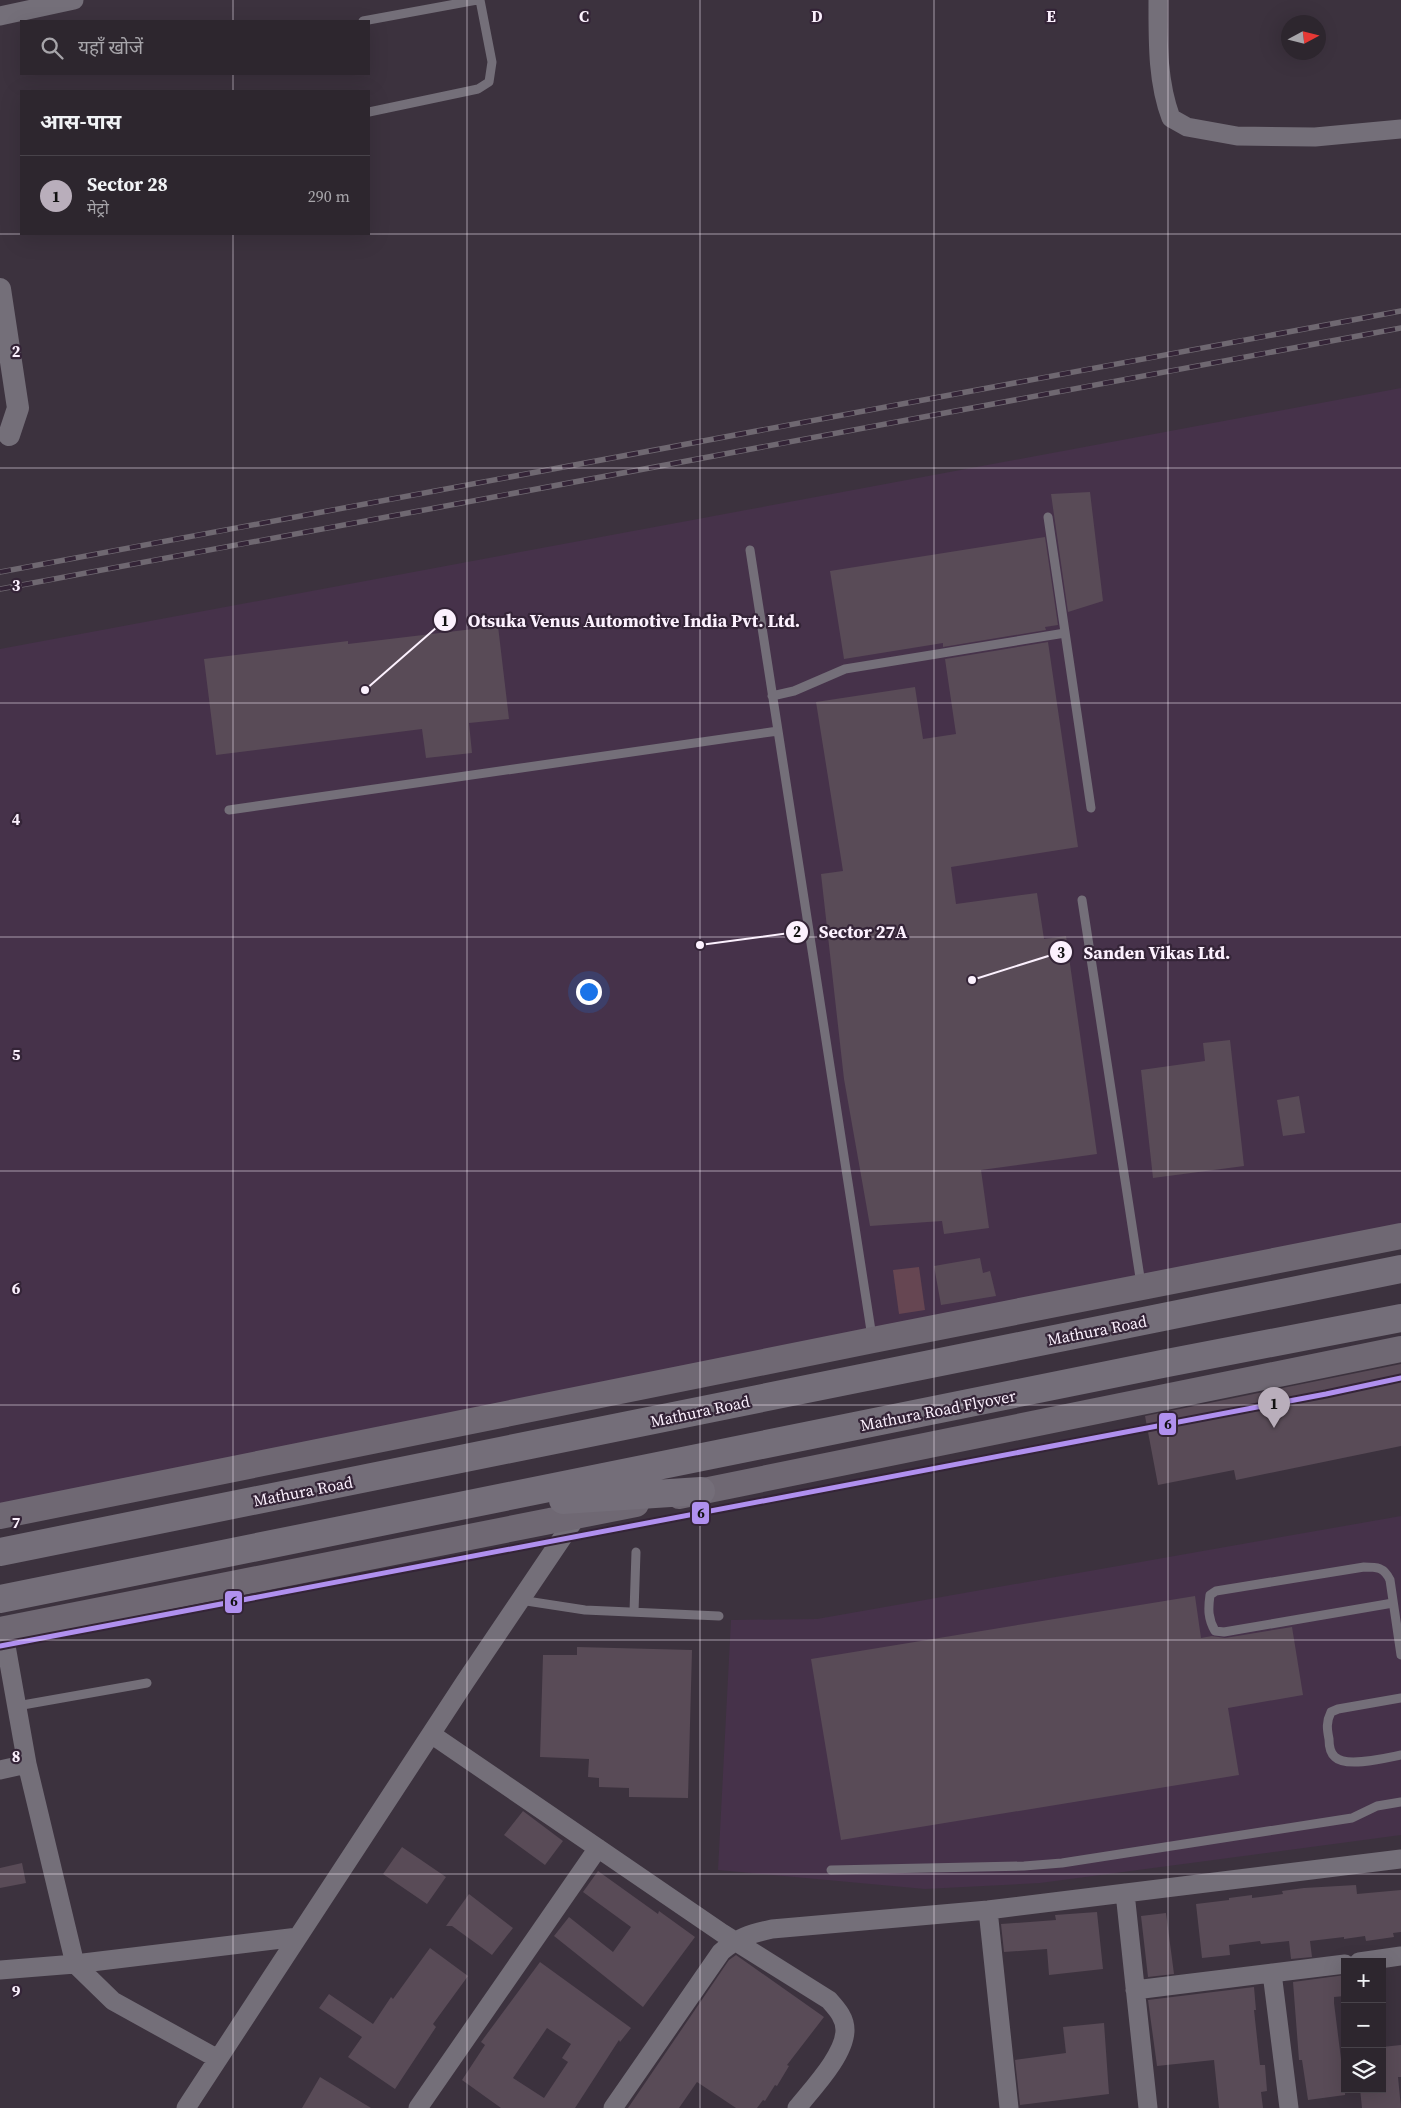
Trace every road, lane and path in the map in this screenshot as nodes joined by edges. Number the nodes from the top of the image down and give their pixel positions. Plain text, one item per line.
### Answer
1 (74, 0) edge
2 (479, 0) edge
3 (1158, 0) edge
4 (2, 10) edge
5 (369, 20) edge
6 (370, 112) edge
7 (1401, 129) edge
8 (0, 289) edge
9 (0, 415) edge
10 (1048, 517) dead end
11 (750, 550) dead end
12 (1065, 632) junction
13 (772, 696) junction
14 (778, 731) junction
15 (1091, 808) dead end
16 (229, 810) dead end
17 (1082, 900) dead end
18 (1401, 1236) edge
19 (1401, 1269) edge
20 (1142, 1287) junction
21 (1401, 1318) edge
22 (873, 1340) junction
23 (1401, 1349) edge
24 (701, 1491) junction
25 (476, 1503) junction
26 (0, 1516) edge
27 (577, 1516) junction
28 (0, 1552) edge
29 (636, 1552) dead end
30 (0, 1600) edge
31 (520, 1600) junction
32 (1393, 1603) junction
33 (634, 1612) junction
34 (719, 1616) dead end
35 (1, 1629) edge
36 (1401, 1655) edge
37 (147, 1683) dead end
38 (1401, 1698) edge
39 (16, 1706) junction
40 (431, 1734) junction
41 (1401, 1756) edge
42 (27, 1764) junction
43 (0, 1770) edge
44 (1401, 1802) edge
45 (598, 1848) junction
46 (1401, 1859) edge
47 (831, 1870) dead end
48 (1125, 1893) junction
49 (988, 1910) junction
50 (298, 1937) junction
51 (734, 1940) junction
52 (1401, 1956) edge
53 (1386, 1958) edge
54 (74, 1964) junction
55 (1341, 1964) edge
56 (0, 1970) edge
57 (1272, 1973) junction
58 (1135, 1990) junction
59 (218, 2059) junction
60 (186, 2108) edge
61 (418, 2108) edge
62 (613, 2108) edge
63 (797, 2108) edge
64 (1010, 2108) edge
65 (1148, 2108) edge
66 (1289, 2108) edge

1 - 4 street
2 - 5 lane
2 - 6 lane
3 - 7 street
8 - 9 street
10 - 12 lane
11 - 13 lane
12 - 13 lane
12 - 15 lane
13 - 14 lane
14 - 16 lane
14 - 22 lane
17 - 20 lane
18 - 20 main road
19 - 28 highway, Mathura Road
20 - 22 main road
21 - 25 highway, Mathura Road Flyover
22 - 26 main road
23 - 24 main road
24 - 25 highway
24 - 27 main road
25 - 30 highway
27 - 31 street
27 - 35 main road
29 - 33 lane
31 - 33 lane
31 - 40 street
32 - 32 lane
32 - 36 lane
33 - 34 lane
35 - 39 street
37 - 39 lane
38 - 41 lane
39 - 42 street
40 - 45 street
40 - 50 street
42 - 43 street
42 - 54 street
44 - 47 lane
45 - 51 street
45 - 61 street
46 - 48 street
48 - 49 street
48 - 58 street
49 - 51 street
49 - 64 street
50 - 54 street
50 - 59 street
51 - 62 street
51 - 63 street
52 - 53 street
54 - 56 street
54 - 59 street
55 - 57 street
57 - 58 street
57 - 66 street
58 - 65 street
59 - 60 street

